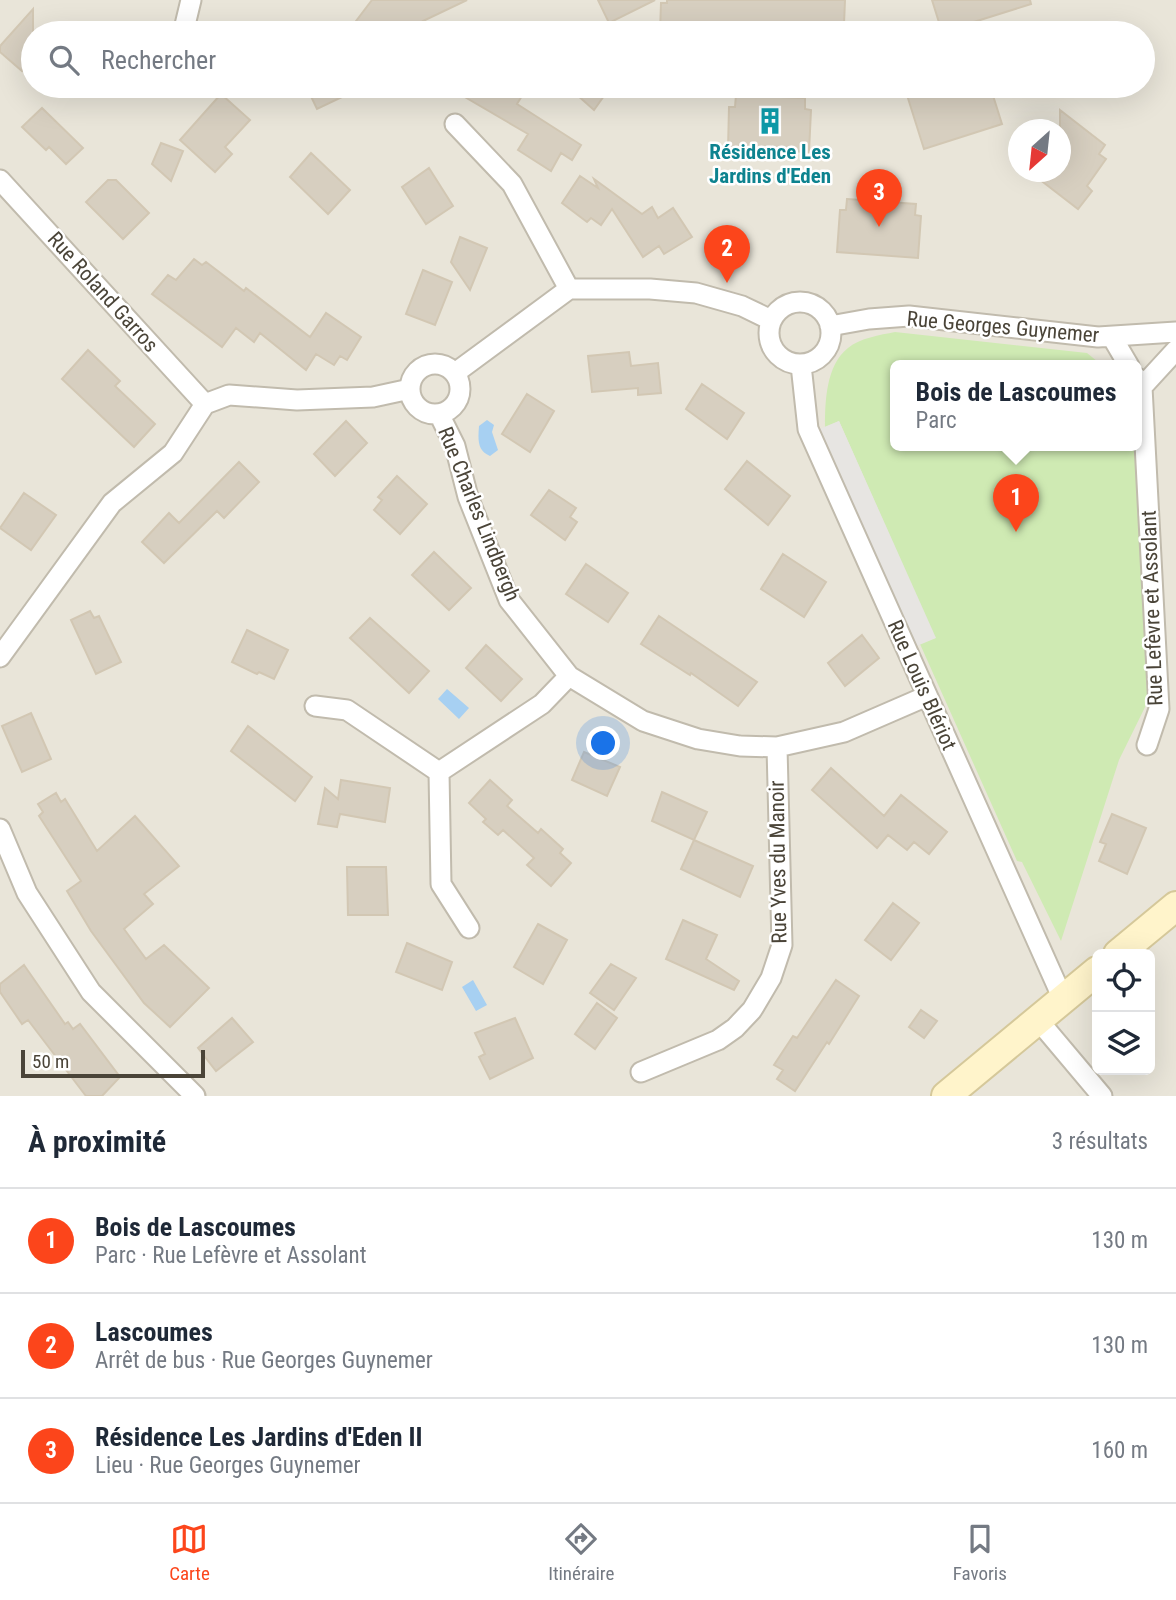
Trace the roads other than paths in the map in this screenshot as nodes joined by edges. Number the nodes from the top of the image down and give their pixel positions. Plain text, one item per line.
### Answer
1 (191, 0) edge
2 (187, 21) edge
3 (455, 124) dead end
4 (0, 180) edge
5 (569, 289) junction
6 (771, 320) junction
7 (830, 326) junction
8 (1176, 332) edge
9 (1112, 337) junction
10 (1176, 350) edge
11 (1125, 360) edge
12 (801, 365) junction
13 (455, 373) junction
14 (1142, 380) edge
15 (410, 388) junction
16 (205, 404) junction
17 (439, 414) junction
18 (1142, 416) edge
19 (0, 657) edge
20 (569, 676) junction
21 (927, 696) junction
22 (315, 706) dead end
23 (1147, 745) dead end
24 (777, 747) junction
25 (439, 772) junction
26 (0, 829) edge
27 (1176, 906) edge
28 (469, 928) dead end
29 (1124, 949) edge
30 (1092, 975) edge
31 (1063, 999) junction
32 (1038, 1020) junction
33 (641, 1072) dead end
34 (195, 1096) edge
35 (946, 1096) edge
36 (1102, 1096) edge

1 - 2 street
3 - 5 street
4 - 16 street, Rue Roland Garros
5 - 6 street
5 - 13 street
6 - 7 street
6 - 12 street
7 - 9 street, Rue Georges Guynemer
7 - 12 street
8 - 9 street, Rue Georges Guynemer
9 - 11 street
10 - 14 street, Rue Lefèvre et Assolant
12 - 21 street, Rue Louis Blériot
13 - 15 street
13 - 17 street
15 - 16 street
15 - 17 street
16 - 19 street
17 - 20 street, Rue Charles Lindbergh
18 - 23 street, Rue Lefèvre et Assolant
20 - 24 street, Rue Charles Lindbergh
20 - 25 street
21 - 24 street, Rue Charles Lindbergh
21 - 31 street, Rue Louis Blériot
22 - 25 street
24 - 33 street, Rue Yves du Manoir
25 - 28 street
26 - 34 street
27 - 29 main road
30 - 31 main road
31 - 32 main road
32 - 35 main road
32 - 36 street

